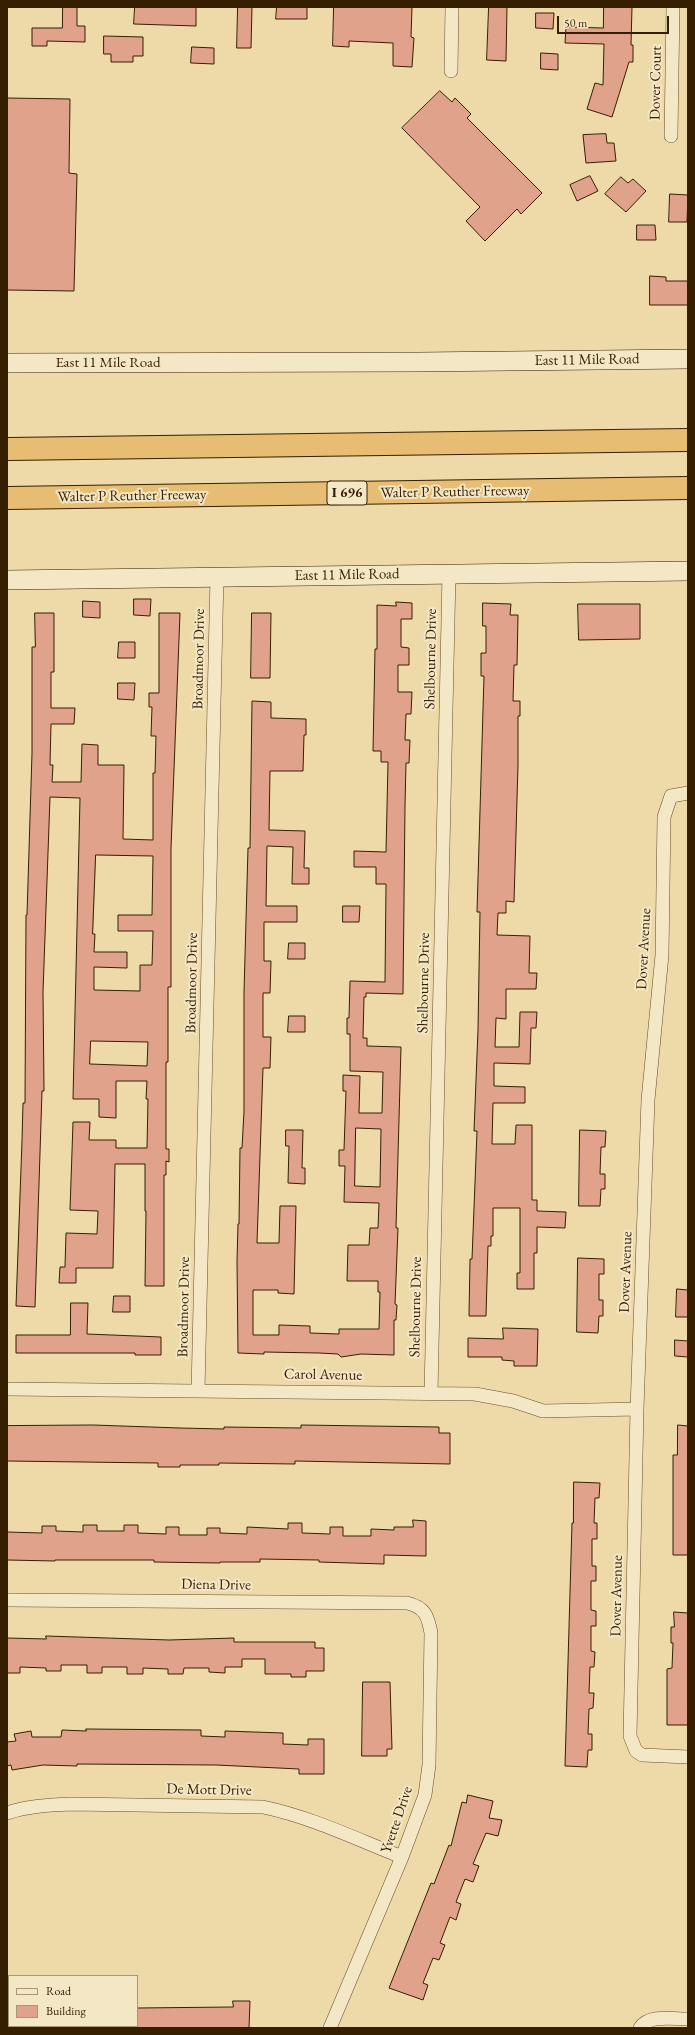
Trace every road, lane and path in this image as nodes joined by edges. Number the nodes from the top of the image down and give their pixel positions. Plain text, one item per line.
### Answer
1 (452, 7) edge
2 (673, 7) edge
3 (451, 71) dead end
4 (670, 136) dead end
5 (688, 358) edge
6 (7, 363) edge
7 (688, 440) edge
8 (7, 449) edge
9 (688, 488) edge
10 (7, 498) edge
11 (688, 571) edge
12 (449, 574) junction
13 (217, 576) junction
14 (7, 580) edge
15 (688, 793) edge
16 (7, 1389) edge
17 (198, 1391) junction
18 (430, 1393) junction
19 (637, 1409) junction
20 (7, 1600) edge
21 (424, 1610) joint
22 (688, 1757) edge
23 (7, 1813) edge
24 (402, 1857) junction
25 (688, 2019) edge
26 (642, 2025) edge
27 (330, 2028) edge

1 - 3 street
2 - 4 street, Dover Court
5 - 6 main road, East 11 Mile Road
7 - 8 highway
9 - 10 highway, Walter P Reuther Freeway / I 696
11 - 12 main road, East 11 Mile Road
12 - 13 main road, East 11 Mile Road
12 - 18 street, Shelbourne Drive
13 - 14 main road, East 11 Mile Road
13 - 17 street, Broadmoor Drive
15 - 19 street, Dover Avenue
16 - 17 street, Carol Avenue
17 - 18 street, Carol Avenue
18 - 19 street, Carol Avenue
19 - 22 street, Dover Avenue
20 - 21 street, Diena Drive
21 - 24 street, Yvette Drive
23 - 24 street, De Mott Drive
24 - 27 street, Yvette Drive
25 - 26 street

